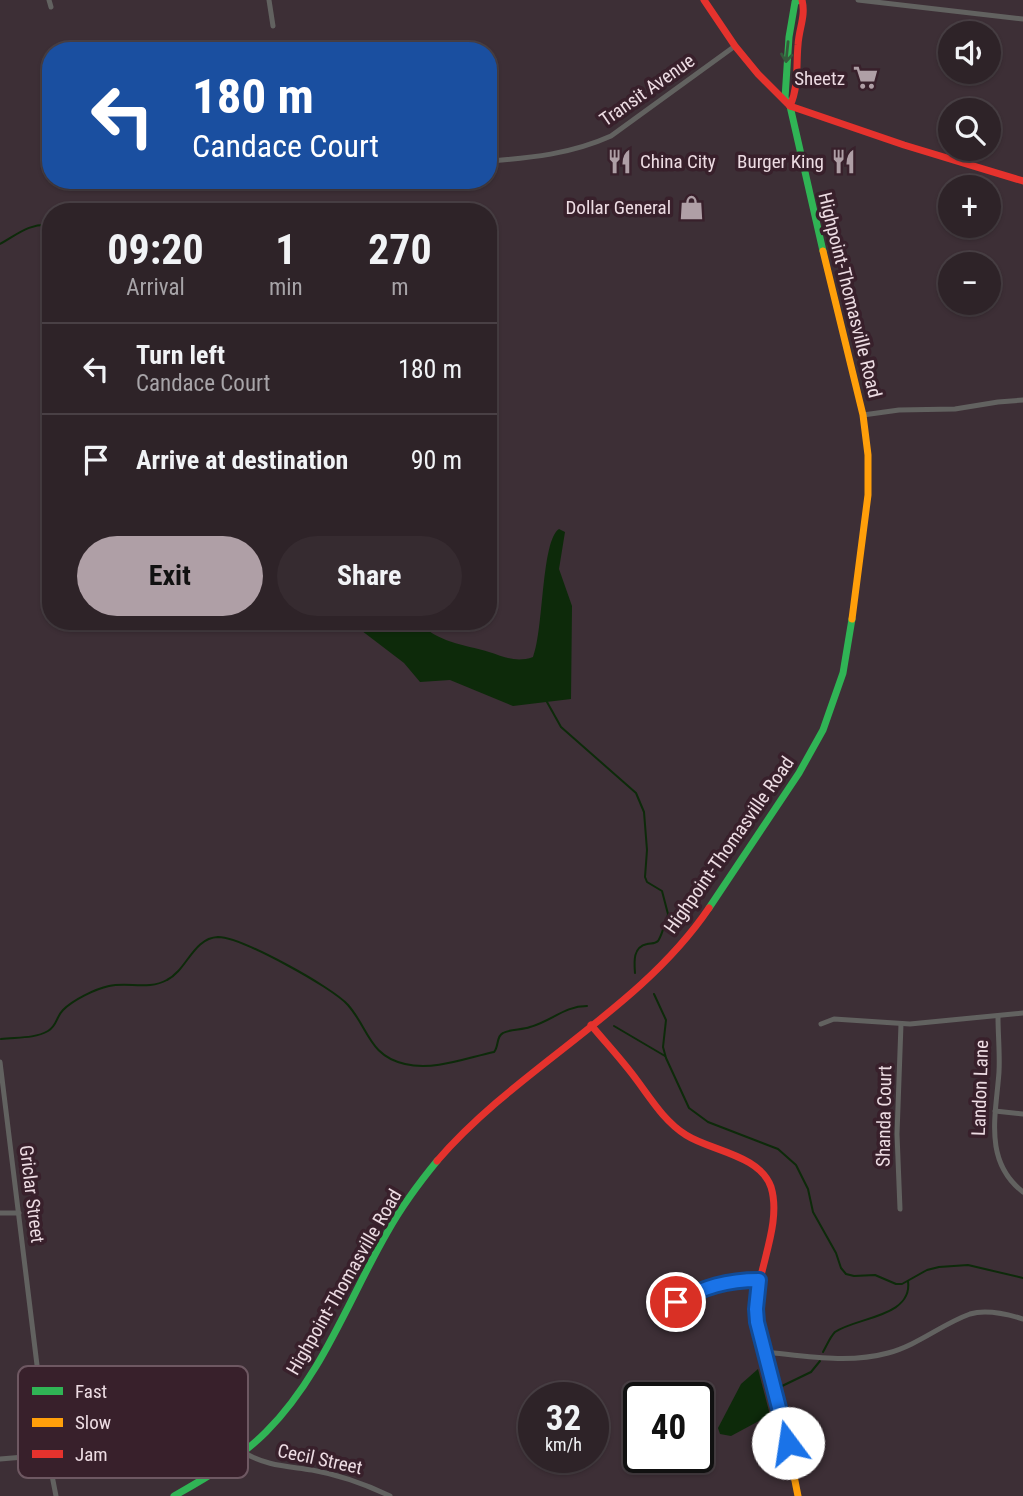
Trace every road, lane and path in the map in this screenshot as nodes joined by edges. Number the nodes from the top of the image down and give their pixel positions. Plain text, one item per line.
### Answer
1 (269, 0) edge
2 (705, 0) edge
3 (800, 0) edge
4 (858, 0) edge
5 (1023, 19) edge
6 (273, 26) dead end
7 (735, 46) junction
8 (790, 106) junction
9 (497, 161) edge
10 (1023, 181) edge
11 (1023, 400) edge
12 (863, 415) junction
13 (1023, 1013) edge
14 (998, 1017) junction
15 (821, 1024) dead end
16 (901, 1024) junction
17 (591, 1025) junction
18 (0, 1062) edge
19 (995, 1111) junction
20 (1023, 1114) edge
21 (1023, 1192) edge
22 (900, 1209) dead end
23 (0, 1213) edge
24 (19, 1213) junction
25 (759, 1280) junction
26 (664, 1309) dead end
27 (1023, 1319) edge
28 (765, 1352) junction
29 (37, 1366) edge
30 (248, 1448) edge
31 (248, 1455) edge
32 (18, 1457) edge
33 (0, 1458) edge
34 (52, 1478) edge
35 (205, 1478) edge
36 (55, 1496) edge
37 (174, 1496) edge
38 (390, 1496) edge
39 (798, 1496) edge

1 - 6 street
2 - 7 main road
3 - 8 main road, Highpoint-Thomasville Road
4 - 5 street
7 - 8 main road
7 - 9 street, Transit Avenue
8 - 10 main road
8 - 12 main road, Highpoint-Thomasville Road
11 - 12 street
12 - 17 main road, Highpoint-Thomasville Road
13 - 14 street
14 - 16 street
14 - 19 street, Landon Lane
15 - 16 street
16 - 22 street, Shanda Court
17 - 25 main road
17 - 30 main road, Highpoint-Thomasville Road
18 - 24 street, Griclar Street
19 - 20 street
19 - 21 street, Landon Lane
23 - 24 street
24 - 29 street, Griclar Street
25 - 26 street
25 - 28 main road
27 - 28 street
28 - 39 main road
31 - 38 street, Cecil Street
32 - 33 street
34 - 36 street, Griclar Street
35 - 37 main road, Highpoint-Thomasville Road

